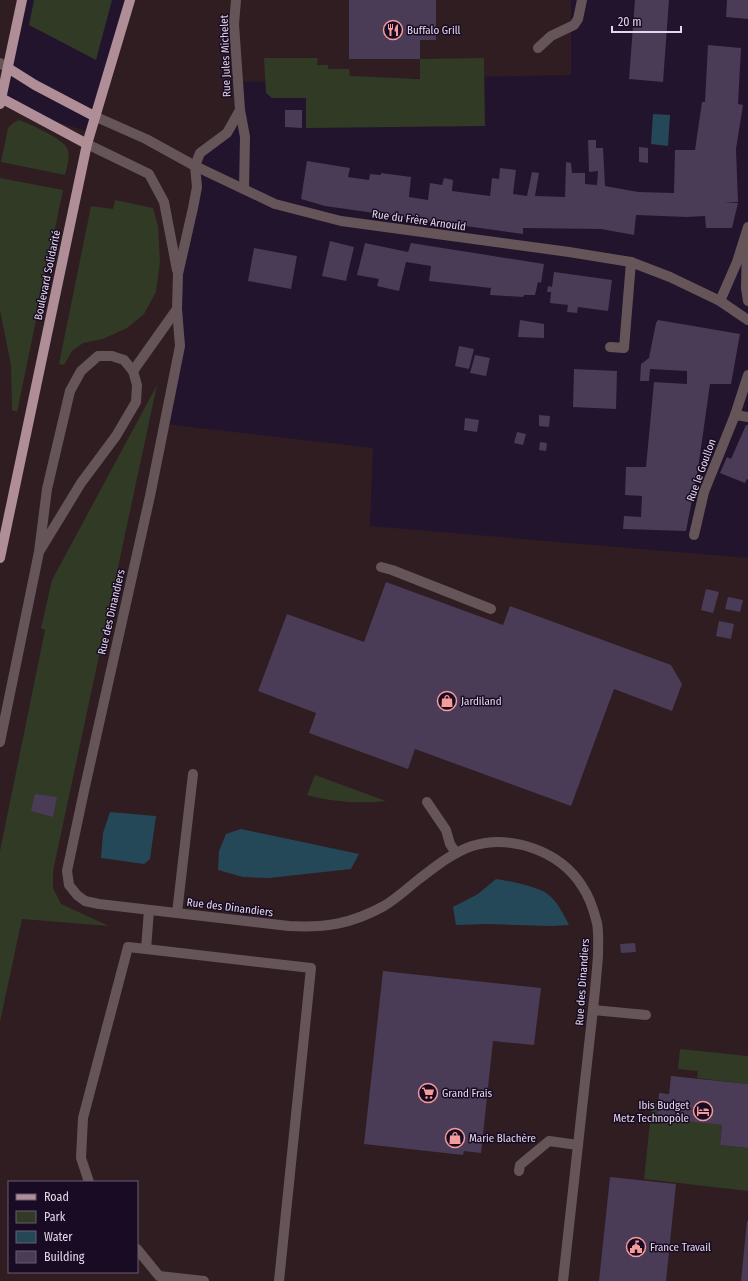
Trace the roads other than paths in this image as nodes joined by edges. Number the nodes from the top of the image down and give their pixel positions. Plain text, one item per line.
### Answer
1 (22, 0) edge
2 (130, 0) edge
3 (236, 0) edge
4 (582, 0) edge
5 (538, 48) dead end
6 (4, 65) edge
7 (0, 100) edge
8 (240, 110) junction
9 (94, 116) junction
10 (87, 144) junction
11 (195, 166) junction
12 (244, 190) junction
13 (748, 230) edge
14 (631, 262) junction
15 (178, 274) junction
16 (720, 301) junction
17 (748, 301) edge
18 (176, 310) junction
19 (748, 320) edge
20 (610, 347) dead end
21 (133, 372) junction
22 (748, 375) edge
23 (735, 415) junction
24 (748, 417) edge
25 (694, 535) dead end
26 (40, 552) junction
27 (0, 558) edge
28 (381, 567) dead end
29 (491, 609) dead end
30 (0, 742) edge
31 (193, 774) dead end
32 (427, 802) dead end
33 (456, 853) junction
34 (149, 910) junction
35 (177, 913) junction
36 (146, 950) junction
37 (593, 1010) junction
38 (646, 1015) dead end
39 (578, 1145) junction
40 (519, 1171) dead end
41 (89, 1181) edge
42 (138, 1250) edge
43 (204, 1281) edge
44 (279, 1281) edge
45 (563, 1281) edge

1 - 6 main road
2 - 9 main road, Boulevard Solidarité
3 - 8 street, Rue Jules Michelet
4 - 5 street
6 - 7 main road
6 - 9 main road
7 - 10 main road
8 - 11 street, Rue Jules Michelet
8 - 12 street, Rue Jules Michelet
9 - 10 main road, Boulevard Solidarité
9 - 11 street, Rue du Frère Arnould
10 - 15 street, Rue des Dinandiers
10 - 27 main road, Boulevard Solidarité
11 - 12 street, Rue du Frère Arnould
11 - 15 street, Rue des Dinandiers
12 - 14 street, Rue du Frère Arnould
13 - 16 street
13 - 17 street
14 - 16 street, Rue du Frère Arnould
14 - 20 street
15 - 18 street, Rue des Dinandiers
16 - 19 street, Rue du Frère Arnould
18 - 21 street
18 - 34 street, Rue des Dinandiers
21 - 26 street
21 - 26 street
22 - 23 street, Rue le Goullon
23 - 24 street
23 - 25 street, Rue le Goullon
26 - 30 street
28 - 29 street
31 - 35 street
32 - 33 street
33 - 35 street, Rue des Dinandiers
33 - 37 street, Rue des Dinandiers
34 - 35 street, Rue des Dinandiers
34 - 36 street
36 - 41 street
36 - 44 street
37 - 38 street
37 - 39 street, Rue des Dinandiers
39 - 40 street
39 - 45 street, Rue des Dinandiers
42 - 43 street

